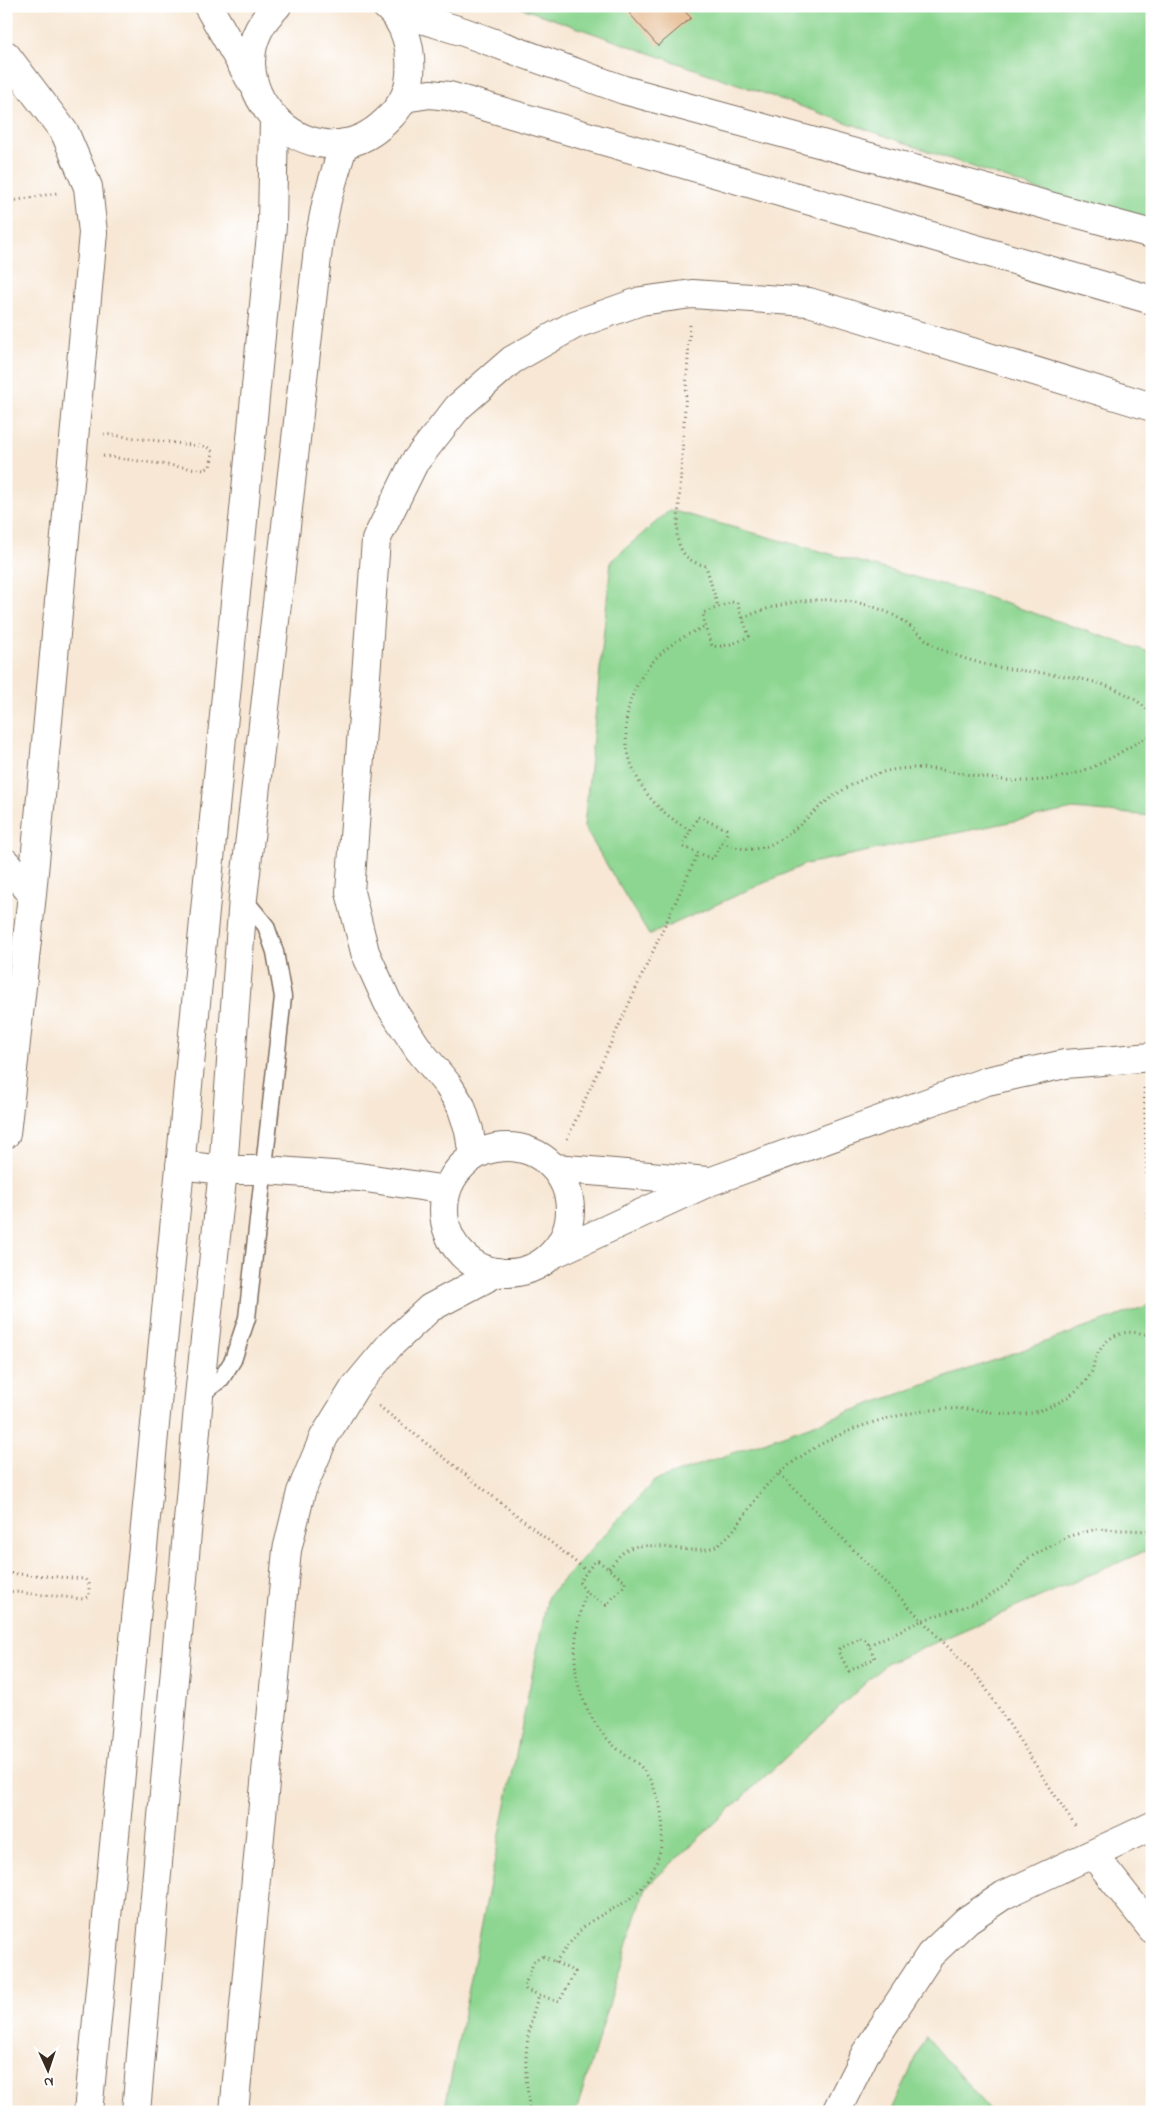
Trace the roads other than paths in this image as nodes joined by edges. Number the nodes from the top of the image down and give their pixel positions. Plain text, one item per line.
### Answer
1 (208, 6) edge
2 (277, 6) edge
3 (388, 8) edge
4 (6, 55) edge
5 (254, 86) junction
6 (404, 98) junction
7 (274, 119) junction
8 (344, 142) junction
9 (1152, 234) edge
10 (1152, 300) edge
11 (1152, 407) edge
12 (6, 863) edge
13 (32, 894) junction
14 (242, 898) junction
15 (1147, 1057) edge
16 (6, 1134) edge
17 (473, 1157) junction
18 (549, 1163) junction
19 (180, 1165) junction
20 (223, 1170) junction
21 (265, 1170) junction
22 (709, 1182) junction
23 (447, 1190) junction
24 (551, 1255) junction
25 (498, 1272) junction
26 (199, 1396) junction
27 (1152, 1826) edge
28 (1093, 1854) junction
29 (1152, 1929) edge
30 (88, 2112) edge
31 (136, 2112) edge
32 (234, 2112) edge
33 (836, 2112) edge

1 - 5 street
2 - 5 street
3 - 6 street
3 - 9 street
4 - 13 street
5 - 7 street
6 - 8 street
6 - 10 street
7 - 8 street
7 - 19 street
8 - 14 street
11 - 17 street
12 - 13 street
13 - 16 street
14 - 20 street
14 - 21 lane
15 - 22 street
17 - 18 street
17 - 23 street
18 - 22 street
18 - 24 street
19 - 20 street
19 - 30 street
20 - 21 street
20 - 26 street
21 - 23 street
21 - 26 lane
22 - 24 street
23 - 25 street
24 - 25 street
25 - 32 street
26 - 31 street
27 - 28 street
28 - 29 street
28 - 33 street

